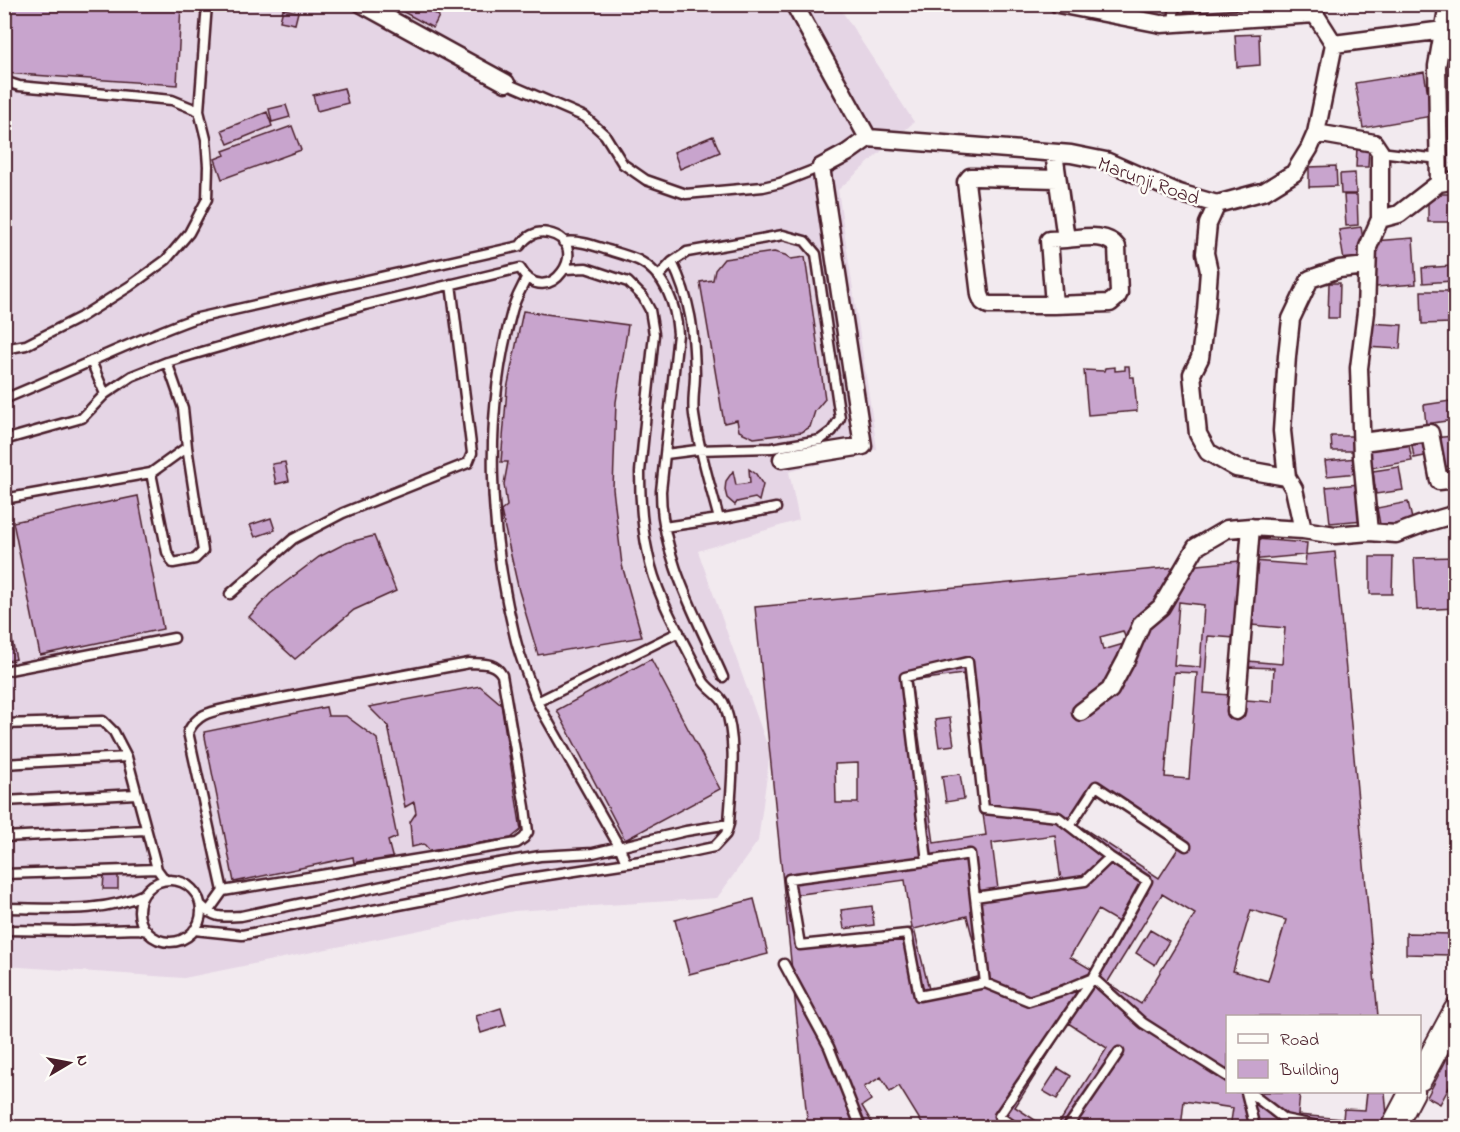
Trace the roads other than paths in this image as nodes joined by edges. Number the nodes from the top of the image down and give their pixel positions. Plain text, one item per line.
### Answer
1 (207, 4) edge
2 (362, 4) edge
3 (794, 4) edge
4 (1058, 4) edge
5 (1174, 4) edge
6 (1448, 4) edge
7 (1315, 9) edge
8 (1173, 23) junction
9 (1450, 30) edge
10 (1334, 44) junction
11 (4, 81) edge
12 (506, 82) joint
13 (199, 111) junction
14 (1316, 133) junction
15 (868, 138) junction
16 (1380, 152) junction
17 (1054, 153) junction
18 (1439, 159) junction
19 (820, 167) junction
20 (1057, 178) junction
21 (1447, 181) edge
22 (1216, 204) junction
23 (1380, 219) junction
24 (1066, 239) junction
25 (563, 242) junction
26 (672, 262) junction
27 (1367, 266) junction
28 (565, 269) junction
29 (526, 277) junction
30 (658, 277) junction
31 (451, 284) junction
32 (1054, 305) junction
33 (4, 349) edge
34 (91, 361) junction
35 (167, 362) junction
36 (105, 394) junction
37 (4, 399) edge
38 (4, 440) edge
39 (1362, 442) junction
40 (187, 447) junction
41 (700, 450) junction
42 (666, 454) junction
43 (782, 459) dead end
44 (151, 473) junction
45 (1287, 477) junction
46 (1455, 479) edge
47 (4, 499) edge
48 (776, 508) dead end
49 (1455, 514) edge
50 (719, 519) junction
51 (1251, 526) junction
52 (664, 528) junction
53 (1303, 530) junction
54 (1369, 532) junction
55 (230, 594) dead end
56 (679, 632) junction
57 (174, 638) dead end
58 (4, 671) edge
59 (723, 677) dead end
60 (537, 702) junction
61 (1236, 711) dead end
62 (1081, 712) dead end
63 (4, 724) edge
64 (127, 757) junction
65 (4, 764) edge
66 (136, 794) junction
67 (4, 801) edge
68 (729, 824) junction
69 (1070, 826) junction
70 (146, 830) junction
71 (4, 837) edge
72 (1186, 846) dead end
73 (620, 848) junction
74 (1110, 857) junction
75 (927, 861) junction
76 (626, 863) junction
77 (157, 869) junction
78 (4, 874) edge
79 (165, 880) junction
80 (223, 891) junction
81 (144, 894) junction
82 (975, 897) junction
83 (201, 905) junction
84 (4, 908) edge
85 (208, 912) junction
86 (4, 930) edge
87 (194, 930) junction
88 (147, 931) junction
89 (784, 964) dead end
90 (1093, 978) junction
91 (985, 983) junction
92 (1455, 1011) edge
93 (1119, 1052) dead end
94 (1421, 1074) edge
95 (1226, 1076) edge
96 (1248, 1093) edge
97 (1249, 1093) edge
98 (1411, 1093) edge
99 (861, 1128) edge
100 (1016, 1128) edge
101 (1067, 1128) edge
102 (1256, 1128) edge
103 (1329, 1128) edge
104 (1393, 1128) edge

1 - 13 lane
2 - 12 street
3 - 15 street
4 - 8 street
5 - 8 lane
6 - 9 street
7 - 8 street
7 - 10 street
9 - 10 street
9 - 18 street
10 - 14 street, Marunji Road
11 - 13 lane
12 - 19 lane
13 - 33 lane
14 - 16 street
14 - 22 street, Marunji Road
15 - 17 street, Marunji Road
15 - 19 street
16 - 18 lane
16 - 23 street
17 - 20 street
17 - 22 street, Marunji Road
18 - 21 street
19 - 43 street
20 - 24 street
20 - 32 street
21 - 23 street
22 - 45 street
23 - 27 street
24 - 32 street
24 - 32 street
25 - 28 lane
25 - 30 lane
25 - 34 lane
26 - 30 lane
26 - 41 lane
26 - 41 lane
27 - 39 street
27 - 45 street
28 - 29 lane
28 - 56 lane
29 - 31 lane
29 - 60 lane
30 - 42 lane
31 - 35 lane
31 - 55 lane
34 - 36 lane
34 - 37 lane
35 - 36 lane
35 - 40 lane
36 - 38 lane
39 - 46 street
39 - 54 street
40 - 44 lane
40 - 44 lane
41 - 42 lane
41 - 50 lane
42 - 52 lane
44 - 47 lane
45 - 53 street
48 - 50 lane
49 - 54 street
50 - 52 lane
51 - 53 street
51 - 61 street
51 - 62 street
52 - 59 lane
53 - 54 street
56 - 60 lane
56 - 68 lane
57 - 58 lane
60 - 73 lane
63 - 64 lane
64 - 65 lane
64 - 66 lane
66 - 67 lane
66 - 70 lane
68 - 73 lane
68 - 76 lane
69 - 72 lane
69 - 74 lane
69 - 75 lane
70 - 71 lane
70 - 77 lane
73 - 76 lane
73 - 85 lane
74 - 82 lane
74 - 90 lane
75 - 82 lane
75 - 91 lane
76 - 87 lane
77 - 78 lane
77 - 79 lane
79 - 81 lane
79 - 83 lane
80 - 80 lane
80 - 85 lane
81 - 84 lane
81 - 88 lane
82 - 91 lane
83 - 85 lane
83 - 87 lane
86 - 88 lane
87 - 88 lane
89 - 99 lane
90 - 91 lane
90 - 95 lane
90 - 100 lane
92 - 94 street
93 - 101 lane
96 - 102 lane
97 - 103 lane
98 - 104 street

